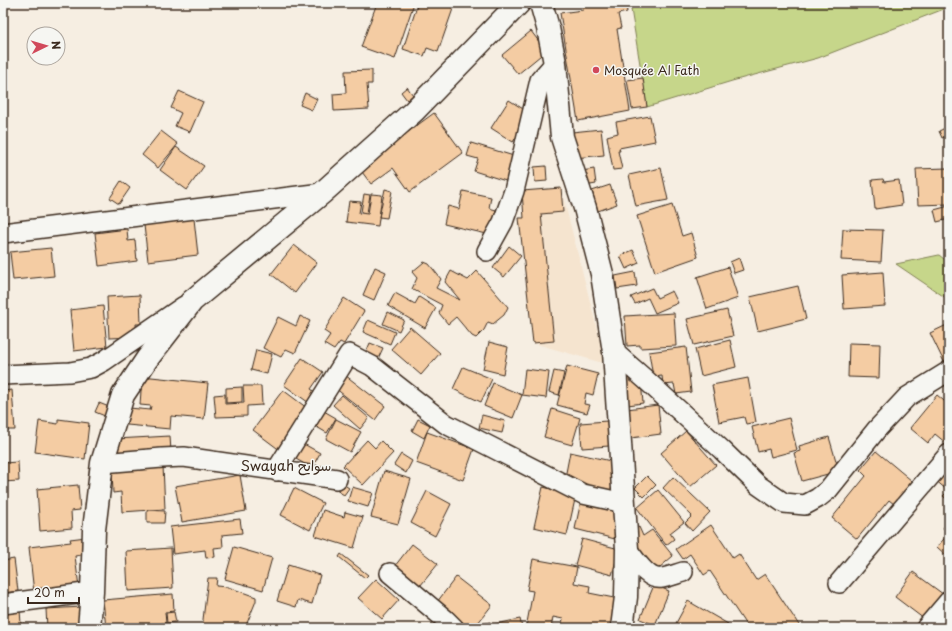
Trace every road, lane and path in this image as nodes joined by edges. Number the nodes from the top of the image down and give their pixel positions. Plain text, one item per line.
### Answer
1 (519, 3) edge
2 (541, 3) edge
3 (555, 63) junction
4 (322, 193) junction
5 (3, 233) edge
6 (487, 251) dead end
7 (192, 301) junction
8 (614, 352) junction
9 (949, 371) edge
10 (3, 375) edge
11 (949, 454) edge
12 (102, 463) junction
13 (276, 471) junction
14 (338, 479) dead end
15 (624, 503) junction
16 (627, 549) junction
17 (390, 572) dead end
18 (683, 572) dead end
19 (839, 583) dead end
20 (92, 592) junction
21 (949, 601) edge
22 (3, 604) edge
23 (89, 628) edge
24 (454, 628) edge
25 (622, 628) edge
26 (926, 628) edge

1 - 4 street
2 - 3 street
3 - 6 street
3 - 8 street
4 - 5 street
4 - 7 street
7 - 10 street
7 - 12 street
8 - 9 street
8 - 15 street
11 - 19 street
12 - 13 street
12 - 20 street
13 - 14 street
13 - 15 street
15 - 16 street
16 - 18 street
16 - 25 street
17 - 24 street
20 - 22 street
20 - 23 street
21 - 26 street

